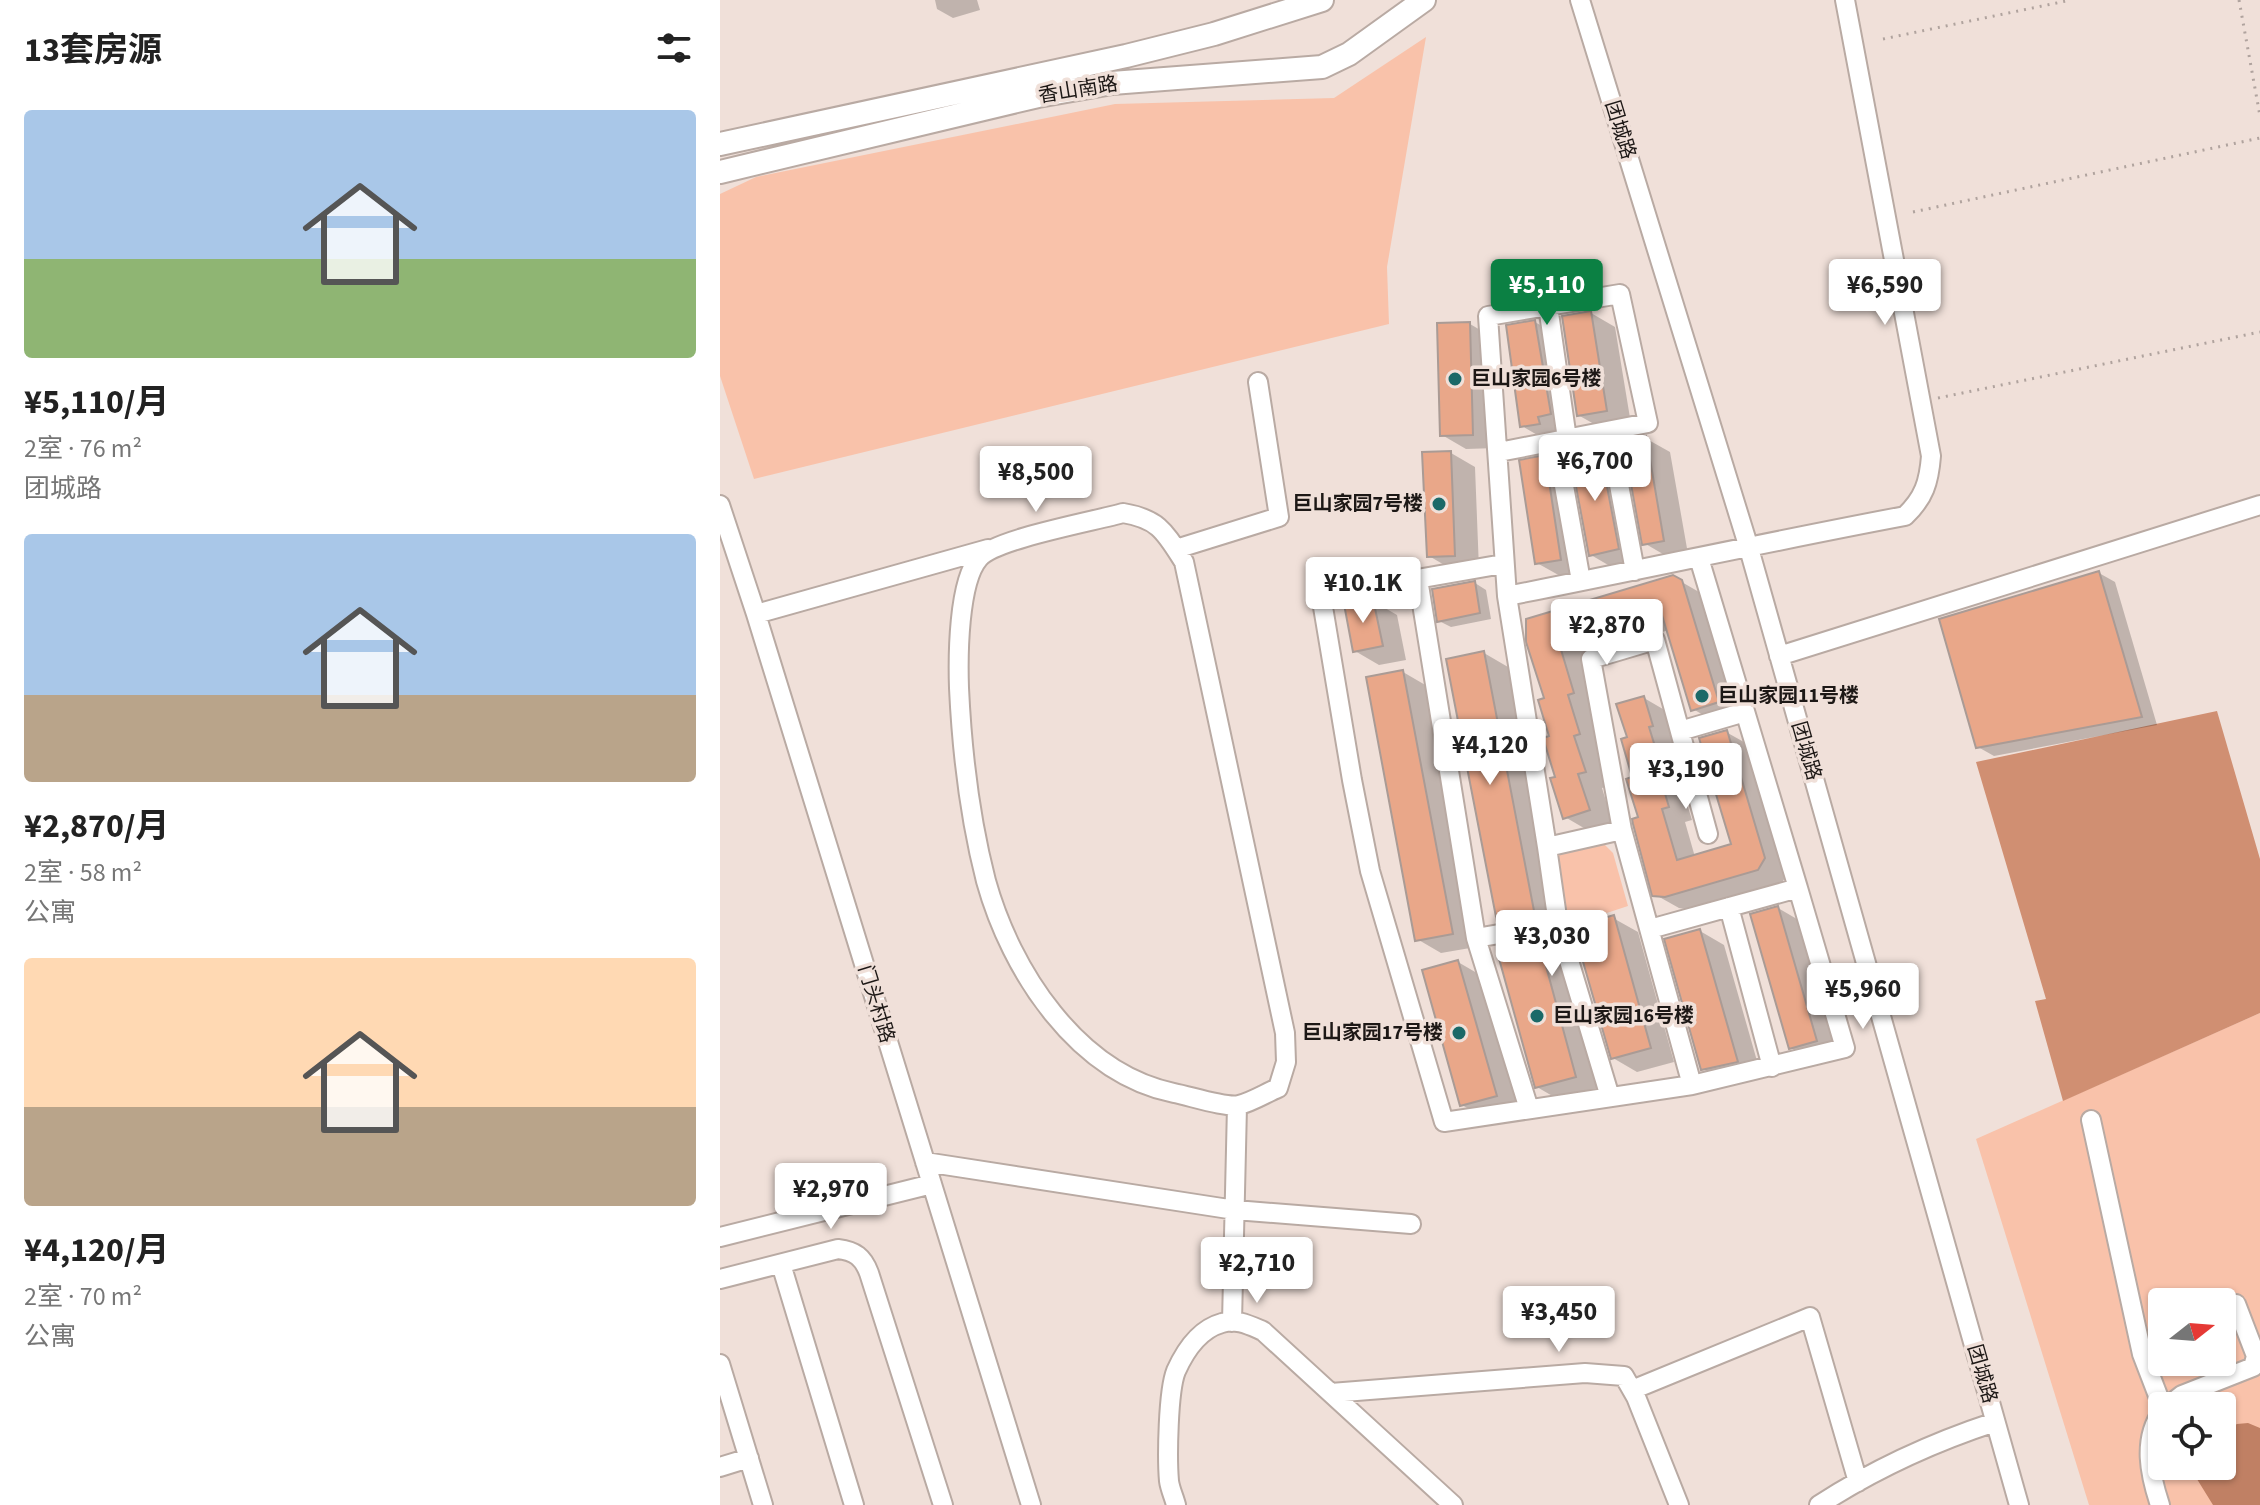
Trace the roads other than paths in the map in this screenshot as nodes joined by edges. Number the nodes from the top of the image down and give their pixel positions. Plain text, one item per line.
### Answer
1 (1322, 0) edge
2 (1424, 0) edge
3 (1580, 0) edge
4 (1845, 0) edge
5 (720, 144) edge
6 (720, 172) edge
7 (1548, 306) junction
8 (1258, 382) dead end
9 (1609, 431) junction
10 (1562, 440) junction
11 (1499, 452) junction
12 (720, 505) edge
13 (2260, 505) edge
14 (1002, 545) junction
15 (1748, 545) junction
16 (1176, 549) junction
17 (1699, 558) junction
18 (1503, 564) junction
19 (1635, 571) junction
20 (1418, 579) junction
21 (1581, 581) junction
22 (1507, 596) junction
23 (756, 614) junction
24 (1779, 656) junction
25 (1745, 712) junction
26 (1680, 731) junction
27 (1622, 830) junction
28 (1708, 834) dead end
29 (1547, 847) junction
30 (1798, 888) junction
31 (1729, 907) junction
32 (1558, 924) junction
33 (1650, 929) junction
34 (1476, 938) junction
35 (1772, 1067) junction
36 (1692, 1085) junction
37 (1610, 1097) junction
38 (1237, 1106) junction
39 (1529, 1109) junction
40 (2091, 1120) dead end
41 (925, 1162) junction
42 (932, 1184) junction
43 (1235, 1210) junction
44 (1411, 1224) dead end
45 (720, 1237) edge
46 (781, 1264) junction
47 (720, 1279) edge
48 (2236, 1304) dead end
49 (1232, 1322) junction
50 (720, 1364) edge
51 (2236, 1374) edge
52 (2230, 1376) edge
53 (1632, 1390) junction
54 (2159, 1392) edge
55 (2190, 1392) edge
56 (1331, 1393) junction
57 (1995, 1422) junction
58 (749, 1458) junction
59 (720, 1467) edge
60 (2153, 1480) edge
61 (1858, 1482) junction
62 (763, 1505) edge
63 (854, 1505) edge
64 (943, 1505) edge
65 (1031, 1505) edge
66 (1176, 1505) edge
67 (1453, 1505) edge
68 (1679, 1505) edge
69 (1819, 1505) edge
70 (2019, 1505) edge
71 (2160, 1505) edge

1 - 5 main road, 香山南路
2 - 6 main road, 香山南路
3 - 15 street, 团城路
4 - 15 street
7 - 9 street
7 - 10 street
7 - 11 street
8 - 16 street
9 - 10 street
9 - 19 street
10 - 11 street
10 - 21 street
11 - 18 street
12 - 23 street, 门头村路
13 - 24 street
14 - 16 street
14 - 23 street
14 - 38 street
15 - 17 street
15 - 24 street, 团城路
16 - 38 street
17 - 19 street
17 - 25 street
18 - 20 street
18 - 22 street
19 - 21 street
20 - 34 street
20 - 39 street
21 - 22 street
22 - 29 street
23 - 41 street, 门头村路
24 - 57 street, 团城路
25 - 26 street
25 - 30 street
26 - 27 street
26 - 28 street
27 - 29 street
27 - 33 street
29 - 32 street
30 - 31 street
30 - 35 street
31 - 33 street
31 - 35 street
32 - 34 street
32 - 37 street
33 - 36 street
34 - 39 street
35 - 36 street
36 - 37 street
37 - 39 street
38 - 43 street
40 - 54 street
41 - 42 street, 门头村路
41 - 43 street
42 - 45 street
42 - 65 street, 门头村路
43 - 44 street
43 - 49 street
46 - 47 street
46 - 63 street
46 - 64 street
48 - 51 street
49 - 56 street
49 - 66 street
50 - 58 street
52 - 55 street
53 - 56 street
53 - 61 street
53 - 68 street
56 - 67 street
57 - 61 street
57 - 70 street, 团城路
58 - 59 street
58 - 62 street
60 - 71 street
61 - 69 street

